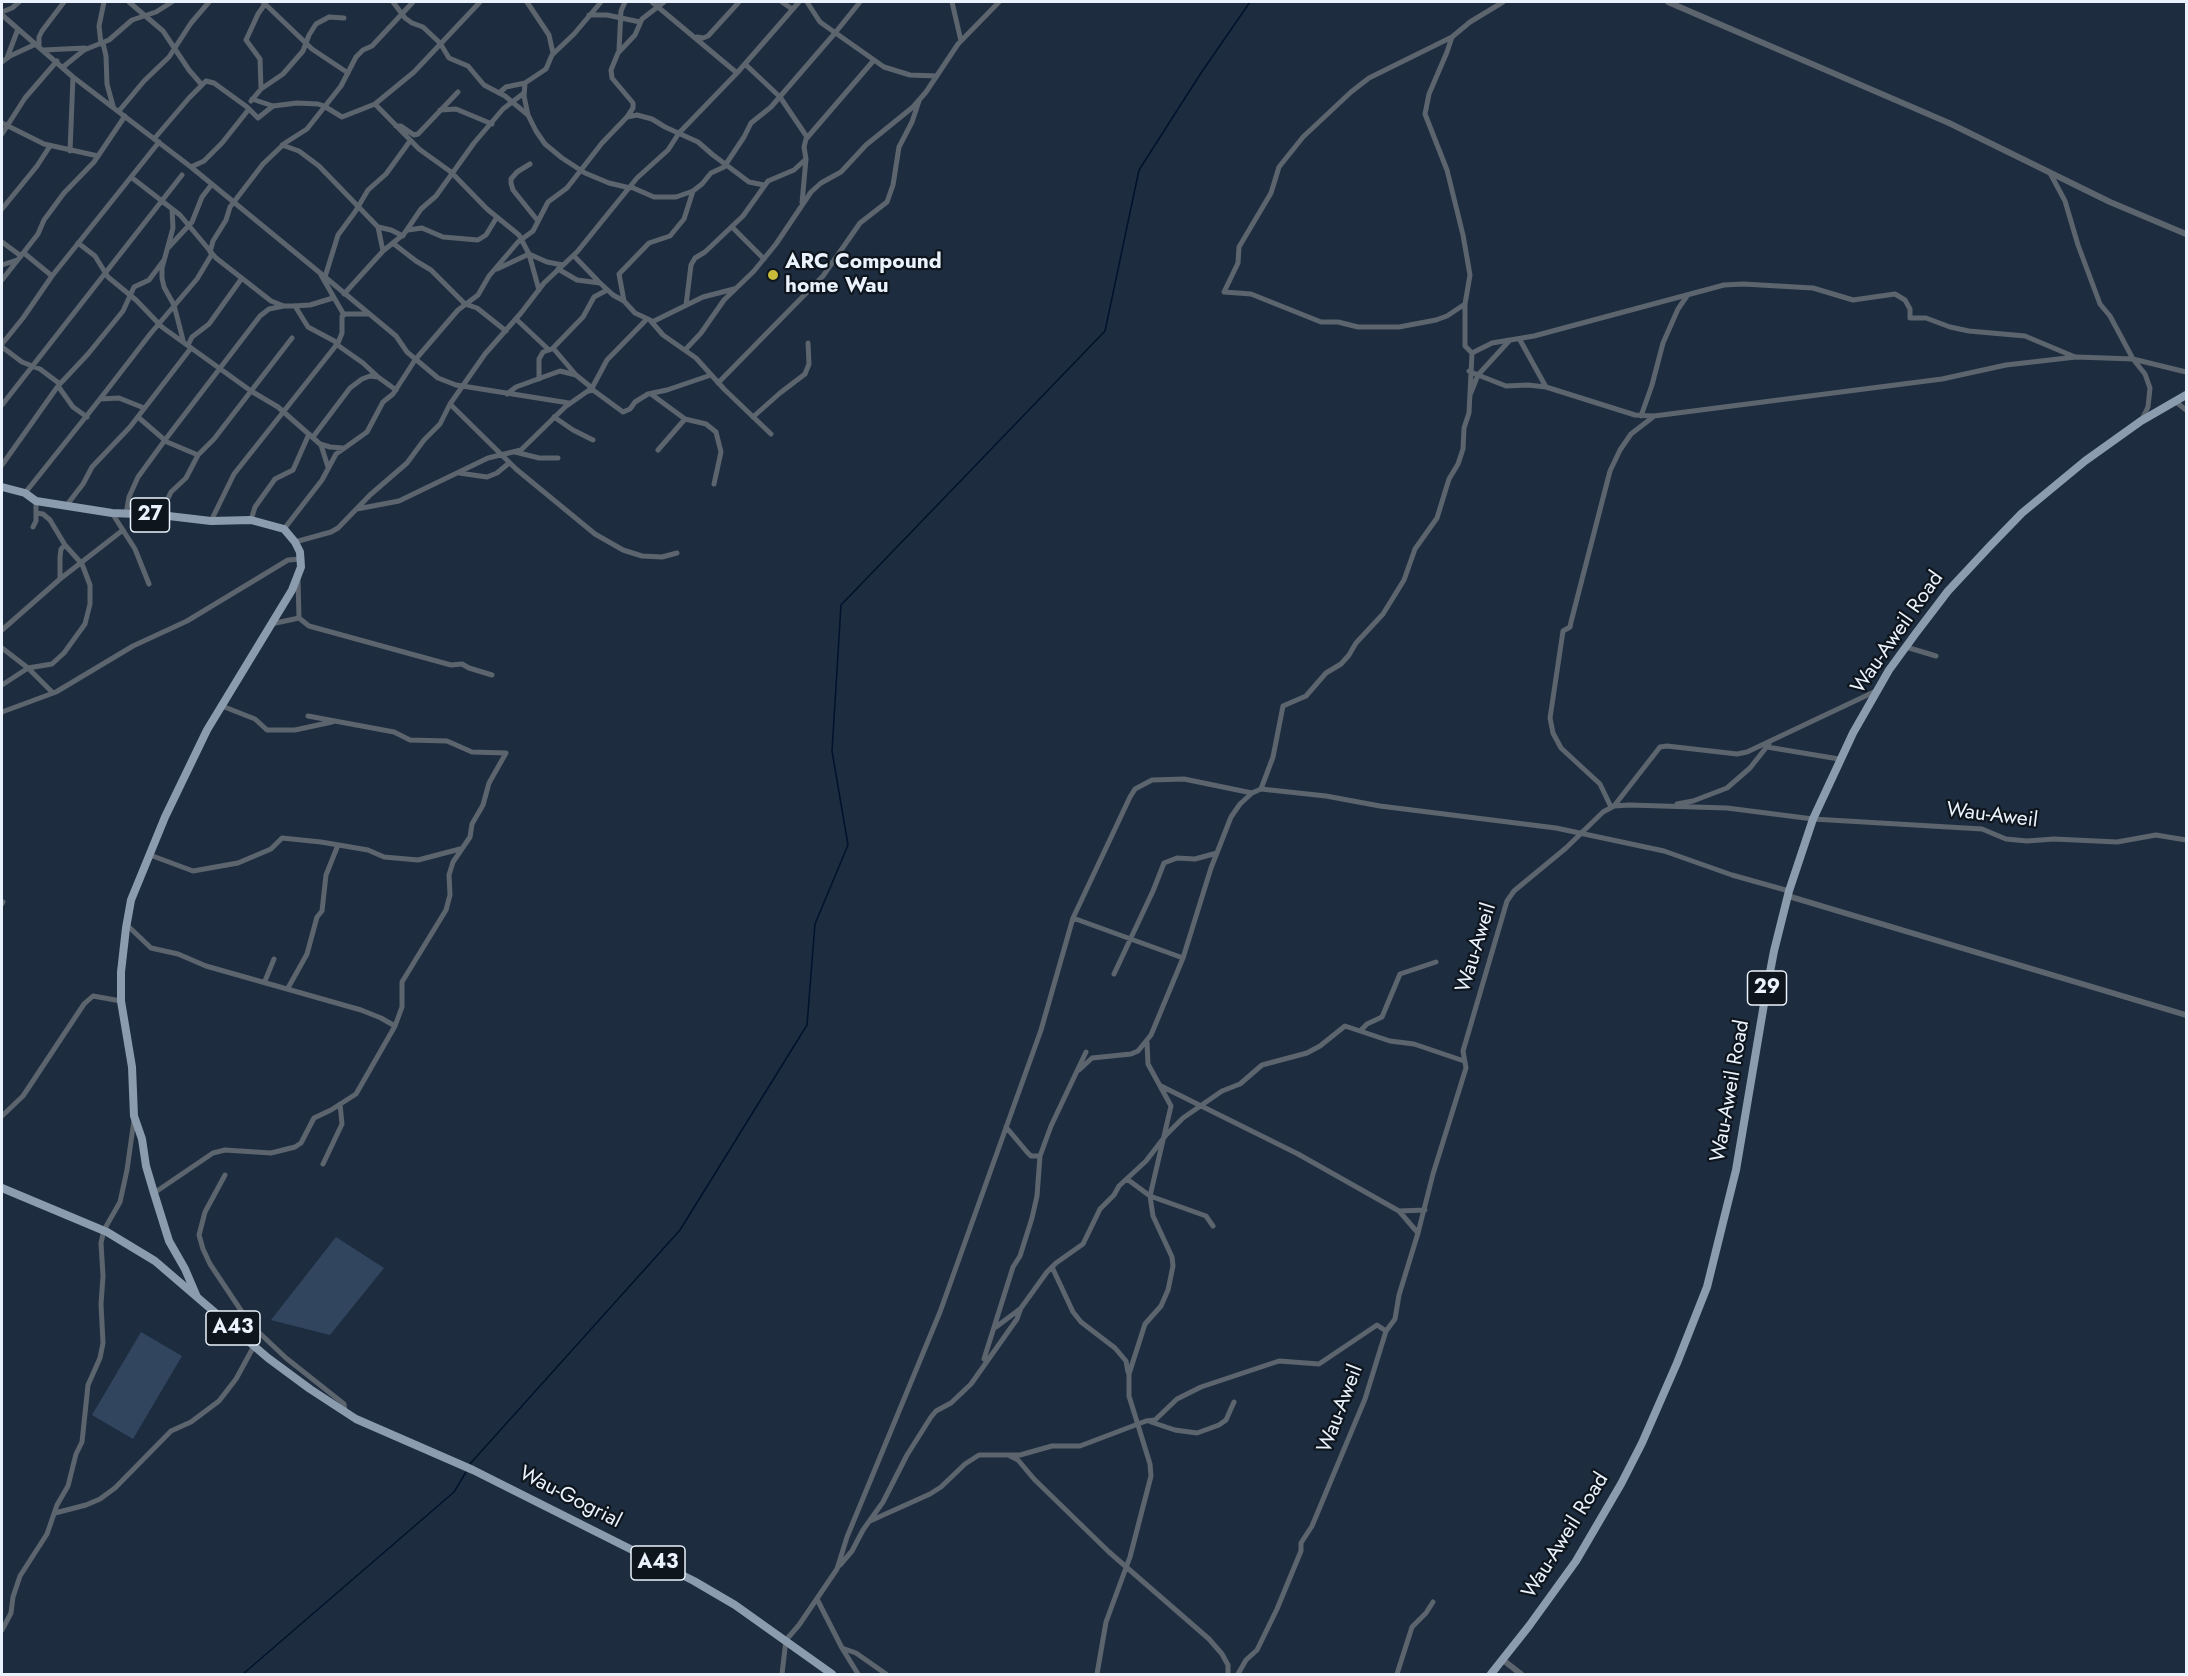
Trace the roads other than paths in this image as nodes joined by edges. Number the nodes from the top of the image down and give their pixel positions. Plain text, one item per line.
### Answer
1 (19, 2) edge
2 (64, 2) edge
3 (104, 2) edge
4 (129, 2) edge
5 (172, 2) edge
6 (209, 2) edge
7 (393, 2) edge
8 (413, 2) edge
9 (480, 2) edge
10 (601, 2) edge
11 (625, 2) edge
12 (652, 2) edge
13 (664, 2) edge
14 (739, 2) edge
15 (782, 2) edge
16 (799, 2) edge
17 (807, 2) edge
18 (860, 2) edge
19 (952, 2) edge
20 (999, 2) edge
21 (1503, 2) edge
22 (1668, 2) edge
23 (264, 3) edge
24 (530, 3) edge
25 (658, 8) junction
26 (792, 9) junction
27 (2, 13) edge
28 (402, 14) junction
29 (589, 15) junction
30 (145, 16) junction
31 (344, 18) dead end
32 (621, 18) junction
33 (640, 22) junction
34 (18, 29) junction
35 (835, 33) junction
36 (690, 34) junction
37 (1452, 37) junction
38 (961, 41) junction
39 (440, 42) junction
40 (102, 43) junction
41 (305, 44) junction
42 (40, 47) junction
43 (90, 47) junction
44 (175, 49) junction
45 (619, 51) junction
46 (553, 53) junction
47 (7, 58) junction
48 (874, 60) junction
49 (57, 61) junction
50 (2, 62) edge
51 (745, 64) junction
52 (63, 67) junction
53 (348, 73) junction
54 (737, 73) junction
55 (937, 76) junction
56 (73, 77) junction
57 (525, 83) junction
58 (202, 85) junction
59 (261, 89) junction
60 (458, 92) dead end
61 (499, 93) junction
62 (524, 93) junction
63 (780, 97) junction
64 (252, 99) junction
65 (920, 99) junction
66 (513, 101) junction
67 (375, 104) junction
68 (324, 105) junction
69 (113, 106) junction
70 (273, 106) junction
71 (248, 108) junction
72 (440, 110) junction
73 (118, 111) junction
74 (528, 114) junction
75 (125, 116) junction
76 (627, 117) junction
77 (492, 124) junction
78 (4, 125) edge
79 (396, 126) junction
80 (679, 133) junction
81 (2, 134) edge
82 (807, 137) junction
83 (156, 141) junction
84 (410, 141) junction
85 (50, 146) junction
86 (282, 146) junction
87 (70, 150) junction
88 (98, 156) junction
89 (807, 159) junction
90 (530, 164) dead end
91 (726, 164) junction
92 (191, 167) junction
93 (581, 171) junction
94 (2050, 173) junction
95 (453, 174) junction
96 (182, 175) dead end
97 (131, 177) junction
98 (750, 182) junction
99 (212, 184) junction
100 (764, 185) junction
101 (631, 187) junction
102 (693, 191) junction
103 (757, 197) junction
104 (161, 200) junction
105 (234, 202) junction
106 (802, 206) junction
107 (358, 208) junction
108 (2, 209) edge
109 (172, 209) junction
110 (497, 217) junction
111 (538, 221) junction
112 (190, 225) junction
113 (378, 227) junction
114 (732, 227) junction
115 (405, 233) junction
116 (2187, 234) edge
117 (521, 239) junction
118 (2, 242) edge
119 (78, 243) junction
120 (394, 244) junction
121 (167, 249) junction
122 (383, 251) junction
123 (211, 253) junction
124 (529, 254) junction
125 (21, 256) junction
126 (574, 256) junction
127 (764, 259) junction
128 (164, 261) junction
129 (2, 265) edge
130 (561, 267) junction
131 (493, 271) junction
132 (104, 272) junction
133 (319, 272) junction
134 (52, 276) junction
135 (325, 277) junction
136 (242, 278) junction
137 (2, 280) edge
138 (600, 283) junction
139 (736, 289) junction
140 (539, 290) junction
141 (607, 290) junction
142 (344, 294) junction
143 (131, 296) junction
144 (1687, 296) junction
145 (333, 298) junction
146 (624, 301) junction
147 (465, 304) junction
148 (1465, 304) junction
149 (686, 305) junction
150 (174, 306) junction
151 (284, 306) junction
152 (295, 306) junction
153 (370, 314) junction
154 (344, 315) junction
155 (516, 319) junction
156 (650, 321) junction
157 (158, 323) junction
158 (506, 331) junction
159 (292, 338) dead end
160 (1520, 339) junction
161 (1509, 341) junction
162 (337, 343) junction
163 (808, 344) dead end
164 (187, 345) junction
165 (2, 346) edge
166 (551, 349) junction
167 (686, 349) junction
168 (1472, 353) junction
169 (2076, 357) junction
170 (2133, 359) junction
171 (416, 360) junction
172 (32, 365) junction
173 (221, 369) junction
174 (1469, 371) junction
175 (2187, 372) edge
176 (576, 375) junction
177 (711, 375) junction
178 (1478, 375) junction
179 (378, 377) junction
180 (539, 379) junction
181 (718, 383) junction
182 (59, 385) junction
183 (462, 386) junction
184 (1546, 387) junction
185 (590, 389) junction
186 (396, 390) junction
187 (251, 391) junction
188 (650, 393) junction
189 (507, 394) junction
190 (1470, 395) junction
191 (2187, 395) edge
192 (100, 399) junction
193 (2176, 402) junction
194 (450, 404) junction
195 (569, 404) junction
196 (2, 405) edge
197 (144, 408) junction
198 (2187, 410) edge
199 (282, 411) junction
200 (1641, 416) junction
201 (1654, 416) junction
202 (87, 417) junction
203 (138, 417) junction
204 (554, 417) junction
205 (753, 417) junction
206 (685, 419) junction
207 (2141, 421) junction
208 (771, 434) dead end
209 (311, 436) junction
210 (165, 440) junction
211 (593, 440) dead end
212 (320, 444) junction
213 (348, 446) junction
214 (658, 450) dead end
215 (515, 452) junction
216 (500, 454) junction
217 (198, 455) junction
218 (558, 458) dead end
219 (509, 463) junction
220 (2, 465) edge
221 (328, 471) junction
222 (459, 473) junction
223 (714, 484) dead end
224 (2, 488) edge
225 (25, 493) junction
226 (36, 501) junction
227 (66, 506) junction
228 (357, 509) junction
229 (36, 513) junction
230 (112, 513) junction
231 (126, 514) junction
232 (160, 515) junction
233 (251, 520) junction
234 (211, 521) junction
235 (33, 527) dead end
236 (284, 529) junction
237 (123, 530) junction
238 (295, 542) junction
239 (65, 545) junction
240 (677, 553) dead end
241 (301, 559) junction
242 (82, 564) junction
243 (298, 578) junction
244 (60, 579) junction
245 (149, 584) dead end
246 (299, 618) junction
247 (272, 622) junction
248 (2, 630) edge
249 (1906, 647) junction
250 (2, 648) edge
251 (1936, 656) dead end
252 (28, 668) junction
253 (492, 675) dead end
254 (2, 685) edge
255 (1876, 692) junction
256 (52, 693) junction
257 (222, 706) junction
258 (2, 712) edge
259 (308, 716) dead end
260 (340, 722) junction
261 (1768, 745) junction
262 (1839, 759) junction
263 (1262, 789) junction
264 (1252, 793) junction
265 (1667, 806) junction
266 (1612, 807) junction
267 (1813, 819) junction
268 (1581, 834) junction
269 (2187, 840) edge
270 (338, 845) junction
271 (460, 849) junction
272 (1217, 853) junction
273 (150, 855) junction
274 (1788, 894) junction
275 (1073, 918) junction
276 (128, 926) junction
277 (1131, 938) junction
278 (1183, 958) junction
279 (273, 959) dead end
280 (1436, 962) dead end
281 (1114, 974) dead end
282 (265, 981) junction
283 (288, 988) junction
284 (122, 1001) junction
285 (2187, 1015) edge
286 (395, 1026) junction
287 (1361, 1030) junction
288 (1147, 1042) junction
289 (1086, 1052) dead end
290 (1464, 1061) junction
291 (1078, 1070) junction
292 (1160, 1085) junction
293 (340, 1104) junction
294 (1202, 1106) junction
295 (2, 1116) edge
296 (134, 1116) junction
297 (1006, 1127) junction
298 (1166, 1135) junction
299 (1040, 1156) junction
300 (323, 1164) dead end
301 (225, 1175) dead end
302 (1127, 1179) junction
303 (2, 1188) edge
304 (154, 1193) junction
305 (1150, 1196) junction
306 (1425, 1210) junction
307 (1399, 1211) junction
308 (1213, 1226) dead end
309 (104, 1230) junction
310 (1419, 1233) junction
311 (1052, 1267) junction
312 (197, 1297) junction
313 (1021, 1308) junction
314 (995, 1328) junction
315 (1386, 1332) junction
316 (254, 1346) junction
317 (981, 1366) junction
318 (1129, 1374) junction
319 (1234, 1402) dead end
320 (345, 1412) junction
321 (1146, 1421) junction
322 (1138, 1425) junction
323 (1008, 1455) junction
324 (55, 1513) junction
325 (869, 1521) junction
326 (1126, 1567) junction
327 (837, 1569) junction
328 (817, 1599) junction
329 (1433, 1602) dead end
330 (2, 1630) edge
331 (786, 1640) junction
332 (842, 1648) junction
333 (1503, 1660) junction
334 (782, 1674) edge
335 (832, 1674) edge
336 (858, 1674) edge
337 (886, 1674) edge
338 (1097, 1674) edge
339 (1228, 1674) edge
340 (1238, 1674) edge
341 (1397, 1674) edge
342 (1491, 1674) edge
343 (1521, 1674) edge

1 - 27 street
2 - 42 street
3 - 40 street
4 - 30 street
5 - 30 street
6 - 44 street
7 - 28 street
8 - 28 street
9 - 39 street
10 - 29 street
11 - 32 street
12 - 25 street
13 - 25 street
14 - 36 street
15 - 26 street
16 - 26 street
17 - 35 street
18 - 35 street
19 - 38 street
20 - 38 street
21 - 37 street
22 - 94 street
23 - 41 street
23 - 59 street
24 - 46 street
25 - 33 street
25 - 36 street
26 - 51 street
27 - 34 street
28 - 39 street
28 - 53 street
29 - 32 street
29 - 46 street
30 - 40 street
30 - 44 street
31 - 41 street
32 - 33 street
32 - 45 street
33 - 45 street
34 - 42 street
34 - 47 street
35 - 48 street
35 - 63 street
36 - 54 street
37 - 148 street
37 - 148 street
38 - 55 street
39 - 61 street
39 - 67 street
40 - 43 street
40 - 69 street
41 - 53 street
41 - 59 street
42 - 43 street
42 - 47 street
42 - 49 street
43 - 52 street
44 - 58 street
44 - 73 street
45 - 76 street
46 - 57 street
47 - 50 street
48 - 55 street
48 - 82 street
49 - 52 street
49 - 78 street
51 - 54 street
51 - 63 street
52 - 56 street
53 - 68 street
54 - 80 street
55 - 65 street
56 - 69 street
56 - 87 street
57 - 61 street
57 - 62 street
58 - 71 street
58 - 83 street
59 - 64 street
60 - 72 street
61 - 66 street
62 - 66 street
62 - 74 street
63 - 82 street
63 - 91 street
64 - 70 street
64 - 71 street
65 - 106 street
65 - 181 street
66 - 74 street
66 - 77 street
67 - 68 street
67 - 79 street
68 - 70 street
68 - 86 street
69 - 73 street
70 - 71 street
71 - 92 street
72 - 77 street
72 - 79 street
73 - 75 street
74 - 93 street
75 - 83 street
75 - 88 street
76 - 80 street
76 - 93 street
77 - 95 street
78 - 81 street
78 - 85 street
79 - 84 street
80 - 91 street
80 - 101 street
82 - 89 street
83 - 92 street
83 - 97 street
84 - 95 street
84 - 107 street
85 - 87 street
85 - 108 street
86 - 105 street
86 - 107 street
87 - 88 street
88 - 125 street
89 - 100 street
89 - 106 street
90 - 111 street
91 - 98 street
91 - 102 street
92 - 99 street
93 - 101 street
93 - 111 street
94 - 116 street
94 - 170 street
95 - 110 street
95 - 115 street
96 - 104 street
97 - 104 street
97 - 119 street
98 - 100 street
98 - 103 street
99 - 105 street
99 - 112 street
100 - 103 street
101 - 102 street
101 - 126 street
102 - 146 street
103 - 114 street
104 - 109 street
104 - 132 street
105 - 123 street
105 - 133 street
106 - 127 street
107 - 113 street
107 - 135 street
109 - 112 street
109 - 121 street
110 - 115 street
110 - 117 street
111 - 117 street
112 - 121 street
112 - 123 street
113 - 115 street
113 - 122 street
114 - 127 street
114 - 149 street
115 - 120 street
117 - 124 street
117 - 131 street
118 - 125 street
119 - 132 street
119 - 134 street
120 - 122 street
120 - 147 street
121 - 128 street
122 - 142 street
123 - 136 street
123 - 150 street
124 - 130 street
124 - 131 street
124 - 140 street
125 - 129 street
125 - 134 street
125 - 137 street
126 - 130 street
126 - 138 street
127 - 139 street
128 - 143 street
128 - 150 street
130 - 138 street
130 - 140 street
131 - 147 street
132 - 143 street
132 - 172 street
133 - 135 street
133 - 145 street
134 - 165 street
135 - 142 street
136 - 151 street
136 - 164 street
138 - 141 street
139 - 149 street
139 - 167 street
140 - 155 street
141 - 146 street
141 - 166 street
142 - 153 street
143 - 157 street
143 - 182 street
144 - 160 street
144 - 169 street
144 - 200 street
145 - 152 street
145 - 154 street
146 - 156 street
147 - 158 street
147 - 171 street
148 - 168 street
149 - 156 street
150 - 157 street
150 - 164 street
151 - 152 street
151 - 173 street
152 - 162 street
153 - 154 street
153 - 171 street
154 - 162 street
155 - 158 street
155 - 166 street
156 - 167 street
156 - 185 street
157 - 164 street
157 - 192 street
158 - 183 street
159 - 187 street
160 - 161 street
160 - 184 street
161 - 168 street
161 - 178 street
162 - 179 street
162 - 199 street
163 - 205 street
164 - 173 street
164 - 197 street
165 - 172 street
166 - 176 street
166 - 180 street
167 - 177 street
168 - 174 street
169 - 170 street
169 - 201 street
170 - 175 street
170 - 207 street
171 - 183 street
171 - 186 street
172 - 182 street
172 - 196 street
173 - 187 street
173 - 210 street
174 - 178 street
174 - 190 street
176 - 180 street
176 - 185 street
177 - 181 street
177 - 188 street
178 - 184 street
178 - 190 street
179 - 186 street
179 - 209 street
180 - 189 street
181 - 205 street
182 - 202 street
182 - 220 street
183 - 189 street
183 - 194 street
184 - 200 street
185 - 188 street
185 - 195 street
186 - 213 street
187 - 199 street
187 - 217 street
188 - 206 street
189 - 195 street
190 - 263 street
191 - 193 main road, Wau-Aweil Road / 29
192 - 197 street
192 - 202 street
193 - 198 street
193 - 207 main road, Wau-Aweil Road / 29
194 - 216 street
194 - 228 street
195 - 204 street
197 - 203 street
199 - 209 street
199 - 234 street
200 - 201 street
201 - 266 street
202 - 225 street
203 - 210 street
203 - 227 street
204 - 211 street
204 - 215 street
205 - 208 street
206 - 214 street
206 - 223 street
207 - 249 main road, Wau-Aweil Road / 29
209 - 212 street
209 - 233 street
210 - 217 street
210 - 231 street
212 - 213 street
212 - 221 street
213 - 221 street
215 - 216 street
215 - 218 street
216 - 219 street
216 - 222 street
217 - 232 street
219 - 222 street
219 - 240 street
221 - 236 street
222 - 228 street
224 - 225 main road, 27
225 - 226 main road, 27
226 - 227 main road, 27
226 - 229 street
227 - 230 main road, 27
228 - 238 street
229 - 235 street
229 - 239 street
230 - 231 main road, 27
230 - 237 street
231 - 232 main road, 27
232 - 234 main road, 27
233 - 234 main road, 27
233 - 236 main road, 27
236 - 238 main road
237 - 242 street
237 - 245 street
238 - 241 main road
239 - 242 street
239 - 244 street
241 - 243 main road
241 - 256 street
242 - 244 street
242 - 252 street
243 - 246 street
243 - 247 main road
244 - 248 street
246 - 247 street
246 - 253 street
247 - 257 main road
249 - 251 street
249 - 255 main road, Wau-Aweil Road / 29
250 - 252 street
252 - 254 street
252 - 256 street
255 - 261 street
255 - 262 main road, Wau-Aweil Road / 29
256 - 258 street
257 - 260 street
257 - 273 main road
259 - 260 street
260 - 271 street
261 - 262 street
261 - 265 street
261 - 266 street
262 - 267 main road, Wau-Aweil Road / 29
263 - 264 street
263 - 268 street
264 - 272 street
264 - 275 street
265 - 266 street, Wau-Aweil
265 - 267 street, Wau-Aweil
266 - 268 street, Wau-Aweil
267 - 269 street, Wau-Aweil
267 - 274 main road, Wau-Aweil Road / 29
268 - 274 street
268 - 290 street, Wau-Aweil
270 - 271 street
270 - 273 street
270 - 283 street
271 - 286 street
272 - 277 street
272 - 278 street
273 - 276 main road
274 - 285 street
274 - 333 main road, Wau-Aweil Road / 29
275 - 277 street
275 - 297 street
276 - 282 street
276 - 284 main road
277 - 278 street
277 - 281 street
278 - 288 street
279 - 282 street
280 - 287 street
282 - 283 street
283 - 286 street
284 - 295 street
284 - 296 main road
286 - 293 street
287 - 290 street
287 - 294 street
288 - 291 street
288 - 292 street
289 - 291 street
290 - 306 street, Wau-Aweil
291 - 299 street
292 - 294 street
292 - 298 street
293 - 300 street
293 - 304 street
294 - 298 street
294 - 307 street
296 - 304 main road
296 - 309 street
297 - 299 street
297 - 327 street
298 - 302 street
298 - 305 street
299 - 314 street
301 - 320 street
302 - 305 street
302 - 311 street
303 - 309 main road, A43
304 - 312 main road
305 - 308 street
305 - 318 street
306 - 307 street
306 - 310 street, Wau-Aweil
307 - 310 street
309 - 312 main road, A43
309 - 324 street
310 - 315 street, Wau-Aweil
311 - 313 street
311 - 318 street
312 - 316 main road, A43
313 - 314 street
313 - 317 street
314 - 317 street
315 - 321 street
315 - 340 street, Wau-Aweil
316 - 320 main road, A43
316 - 324 street
317 - 325 street
318 - 322 street
319 - 321 street
320 - 331 main road, Wau-Gogrial / A43
321 - 322 street
322 - 323 street
322 - 326 street
323 - 325 street
323 - 326 street
324 - 330 street
325 - 327 street
326 - 338 street
326 - 339 street
327 - 328 street
328 - 331 street
328 - 332 street
329 - 341 street
331 - 334 street
331 - 335 main road, Wau-Gogrial / A43
332 - 336 street
332 - 337 street
333 - 342 main road, Wau-Aweil Road / 29
333 - 343 street

